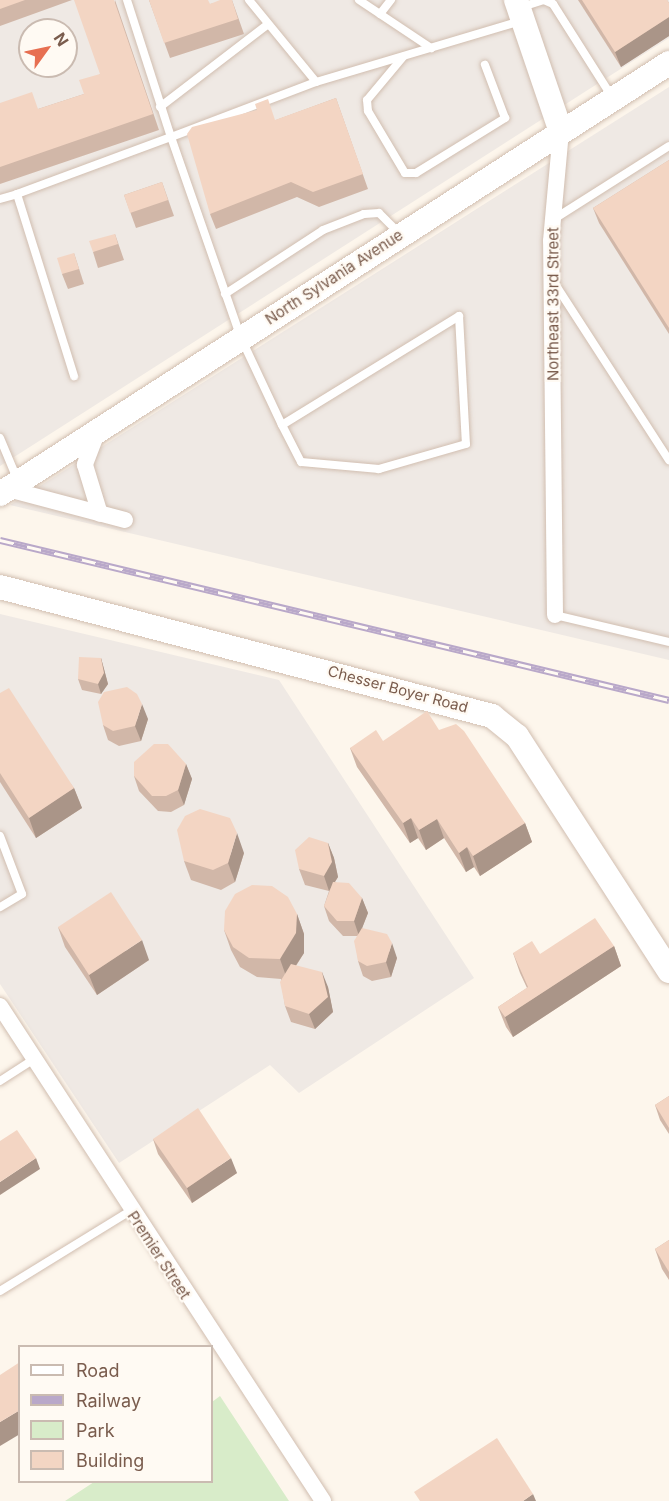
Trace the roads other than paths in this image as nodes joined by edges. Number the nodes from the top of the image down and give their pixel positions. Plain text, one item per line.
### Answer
1 (127, 0) edge
2 (249, 0) edge
3 (359, 0) edge
4 (391, 0) edge
5 (519, 10) edge
6 (380, 14) junction
7 (268, 24) junction
8 (431, 48) junction
9 (403, 56) junction
10 (669, 63) edge
11 (485, 65) dead end
12 (316, 82) junction
13 (613, 99) junction
14 (160, 107) junction
15 (561, 132) junction
16 (171, 137) junction
17 (669, 146) edge
18 (16, 194) junction
19 (0, 199) edge
20 (554, 219) junction
21 (400, 234) junction
22 (552, 278) junction
23 (225, 294) junction
24 (241, 338) junction
25 (74, 376) dead end
26 (282, 425) junction
27 (99, 430) junction
28 (0, 438) edge
29 (669, 460) edge
30 (9, 488) edge
31 (100, 514) junction
32 (125, 520) dead end
33 (0, 587) edge
34 (555, 615) joint
35 (669, 642) edge
36 (0, 836) edge
37 (0, 907) edge
38 (668, 967) edge
39 (0, 1006) edge
40 (34, 1059) junction
41 (0, 1081) edge
42 (130, 1211) junction
43 (0, 1291) edge
44 (323, 1501) edge

1 - 14 lane
2 - 7 lane
3 - 6 lane
4 - 6 lane
5 - 8 lane
5 - 13 lane
5 - 15 street, Northeast 33rd Street
6 - 8 lane
7 - 12 lane
7 - 14 lane
8 - 9 lane
9 - 11 lane
9 - 12 lane
10 - 13 street, North Sylvania Avenue
12 - 16 lane
13 - 15 street, North Sylvania Avenue
14 - 16 lane
15 - 20 street, Northeast 33rd Street
15 - 21 street, North Sylvania Avenue
16 - 18 lane
16 - 23 lane
17 - 20 lane
18 - 19 lane
18 - 25 lane
20 - 22 street, Northeast 33rd Street
21 - 23 lane
21 - 24 street, North Sylvania Avenue
22 - 29 lane
22 - 34 street, Northeast 33rd Street
23 - 24 lane
24 - 26 lane
24 - 27 street, North Sylvania Avenue
26 - 26 lane
27 - 30 street, North Sylvania Avenue
27 - 31 street
28 - 30 lane
30 - 31 street
31 - 32 street
33 - 38 street, Chesser Boyer Road
34 - 35 lane
36 - 37 lane
39 - 40 street, Premier Street
40 - 41 lane
40 - 42 street, Premier Street
42 - 43 lane
42 - 44 street, Premier Street

